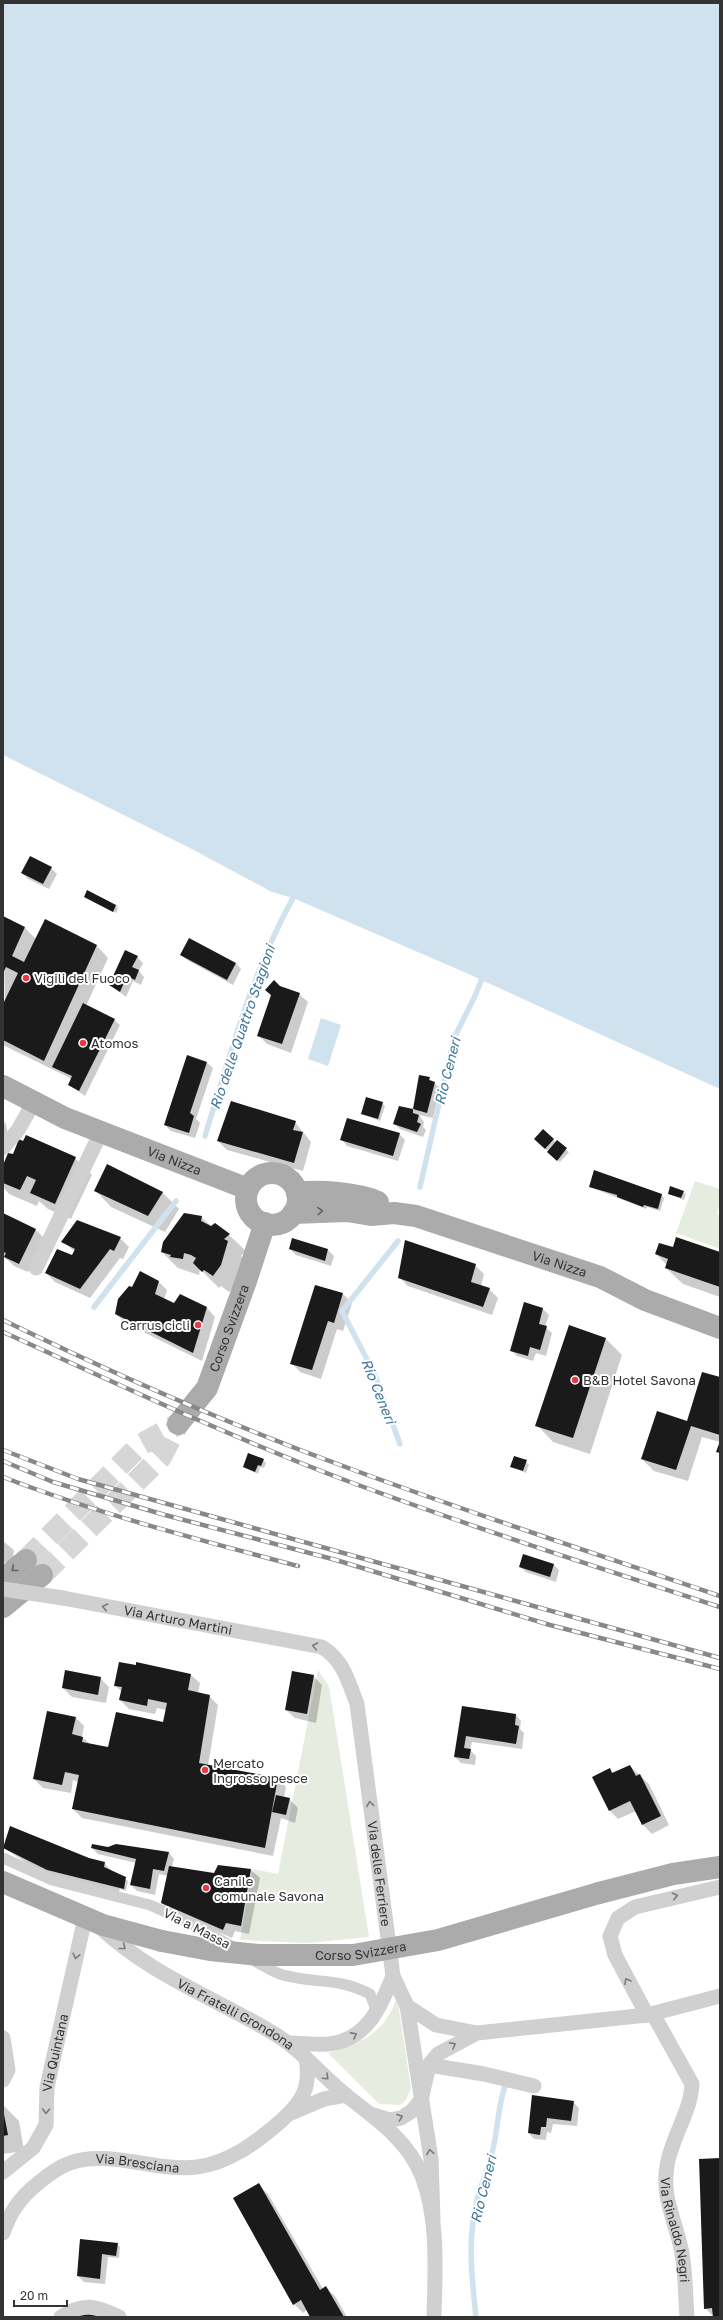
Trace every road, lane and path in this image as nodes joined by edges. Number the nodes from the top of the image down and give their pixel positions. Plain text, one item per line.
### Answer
1 (3, 1086) edge
2 (34, 1102) junction
3 (101, 1132) junction
4 (3, 1148) edge
5 (248, 1189) junction
6 (295, 1203) junction
7 (265, 1223) junction
8 (36, 1268) dead end
9 (720, 1328) edge
10 (178, 1424) dead end
11 (26, 1560) tunnel mouth
12 (42, 1575) tunnel mouth
13 (3, 1579) edge
14 (3, 1589) edge
15 (3, 1607) edge
16 (344, 1669) joint
17 (3, 1858) edge
18 (720, 1867) edge
19 (3, 1882) edge
20 (720, 1887) edge
21 (89, 1919) junction
22 (393, 1976) junction
23 (720, 1996) edge
24 (407, 2006) junction
25 (377, 2012) junction
26 (650, 2014) junction
27 (477, 2033) junction
28 (3, 2038) edge
29 (289, 2043) junction
30 (306, 2058) junction
31 (429, 2065) junction
32 (3, 2080) edge
33 (534, 2086) dead end
34 (346, 2095) junction
35 (421, 2100) junction
36 (290, 2113) junction
37 (372, 2115) junction
38 (3, 2172) edge
39 (433, 2219) junction
40 (3, 2233) edge
41 (61, 2317) edge
42 (119, 2317) edge
43 (434, 2317) edge
44 (687, 2317) edge

1 - 2 main road, Via Nizza
2 - 3 main road, Via Nizza
2 - 4 street
3 - 5 main road, Via Nizza
3 - 8 street
5 - 6 main road
5 - 7 main road
6 - 7 main road
6 - 9 main road, Via Nizza
7 - 10 main road, Corso Svizzera
11 -> 13 main road
12 - 15 main road
16 -> 14 street, Via Arturo Martini, bridge
22 -> 16 street, Via delle Ferriere
17 - 25 street, Via a Massa
18 - 21 main road, Corso Svizzera, bridge
19 - 21 main road, Corso Svizzera
26 -> 20 street, Via Rinaldo Negri
21 -> 29 street, Via Fratelli Grondona
21 -> 38 street, Via Quintana
22 - 24 street, Via delle Ferriere
22 - 25 street
23 - 26 street
24 - 27 street
24 - 35 street, Via delle Ferriere
29 -> 25 street
26 - 27 street
26 - 44 street, Via Rinaldo Negri
31 -> 27 street
28 - 32 street
29 - 30 street, Via Fratelli Grondona
30 -> 34 street, Via Fratelli Grondona
30 - 36 street, Via Bresciana
31 - 33 street
31 - 35 street, Via delle Ferriere
34 - 36 street, Via Bresciana
34 - 37 street, Via Fratelli Grondona
37 -> 35 street, Via Fratelli Grondona
39 -> 35 street, Via delle Ferriere
36 - 40 street, Via Bresciana
37 - 39 street, Via Fratelli Grondona
39 - 43 street, Via Fratelli Grondona
41 - 42 street

